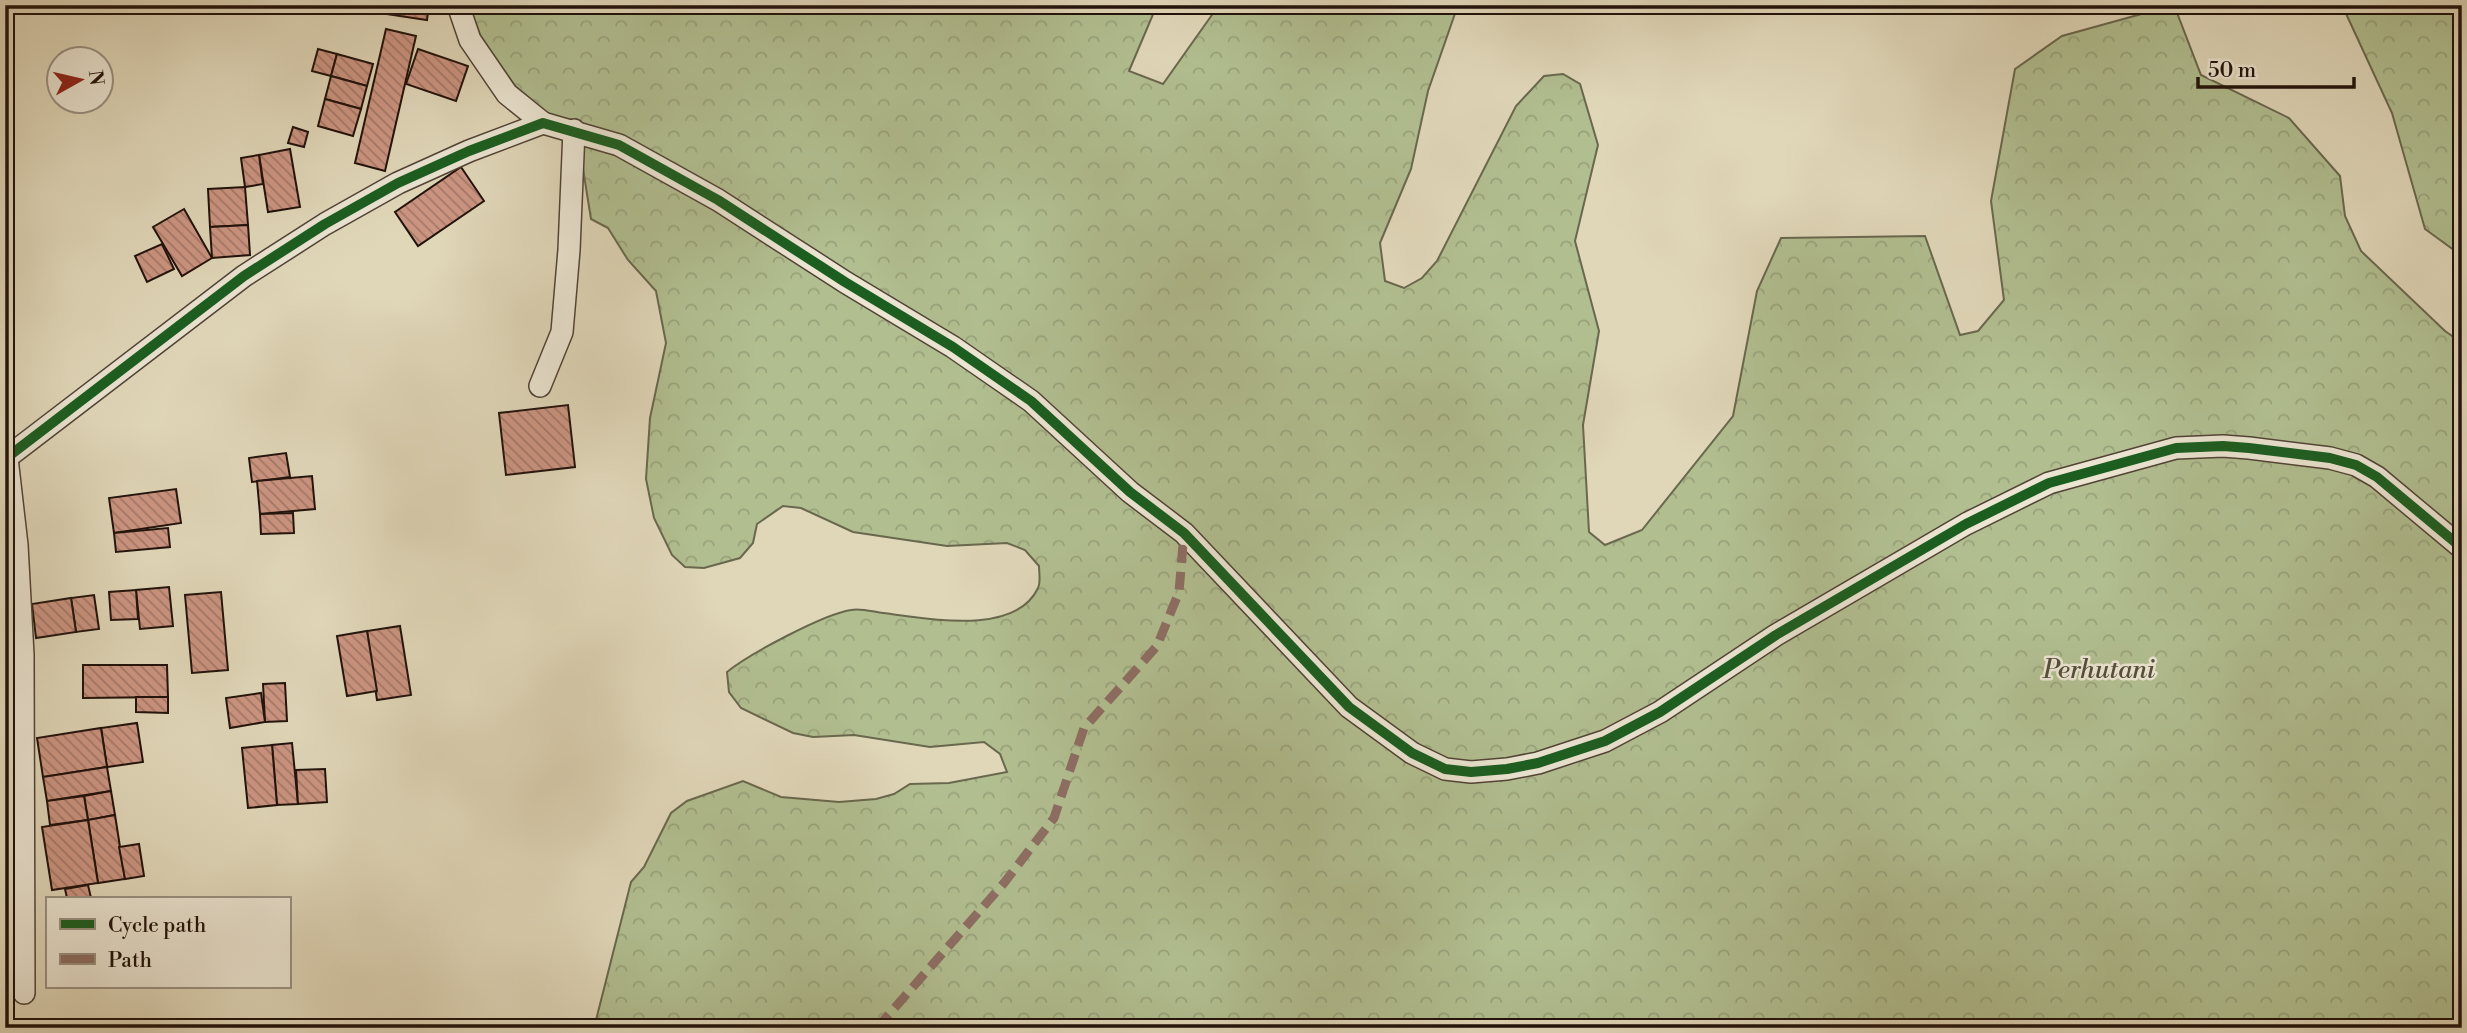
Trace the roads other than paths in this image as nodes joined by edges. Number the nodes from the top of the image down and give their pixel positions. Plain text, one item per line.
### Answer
1 (458, 5) edge
2 (543, 123) junction
3 (574, 130) junction
4 (540, 386) dead end
5 (6, 458) edge
6 (2462, 548) edge
7 (24, 993) dead end

1 - 2 street
2 - 3 street
2 - 5 street
3 - 4 street
3 - 6 street
5 - 7 street

